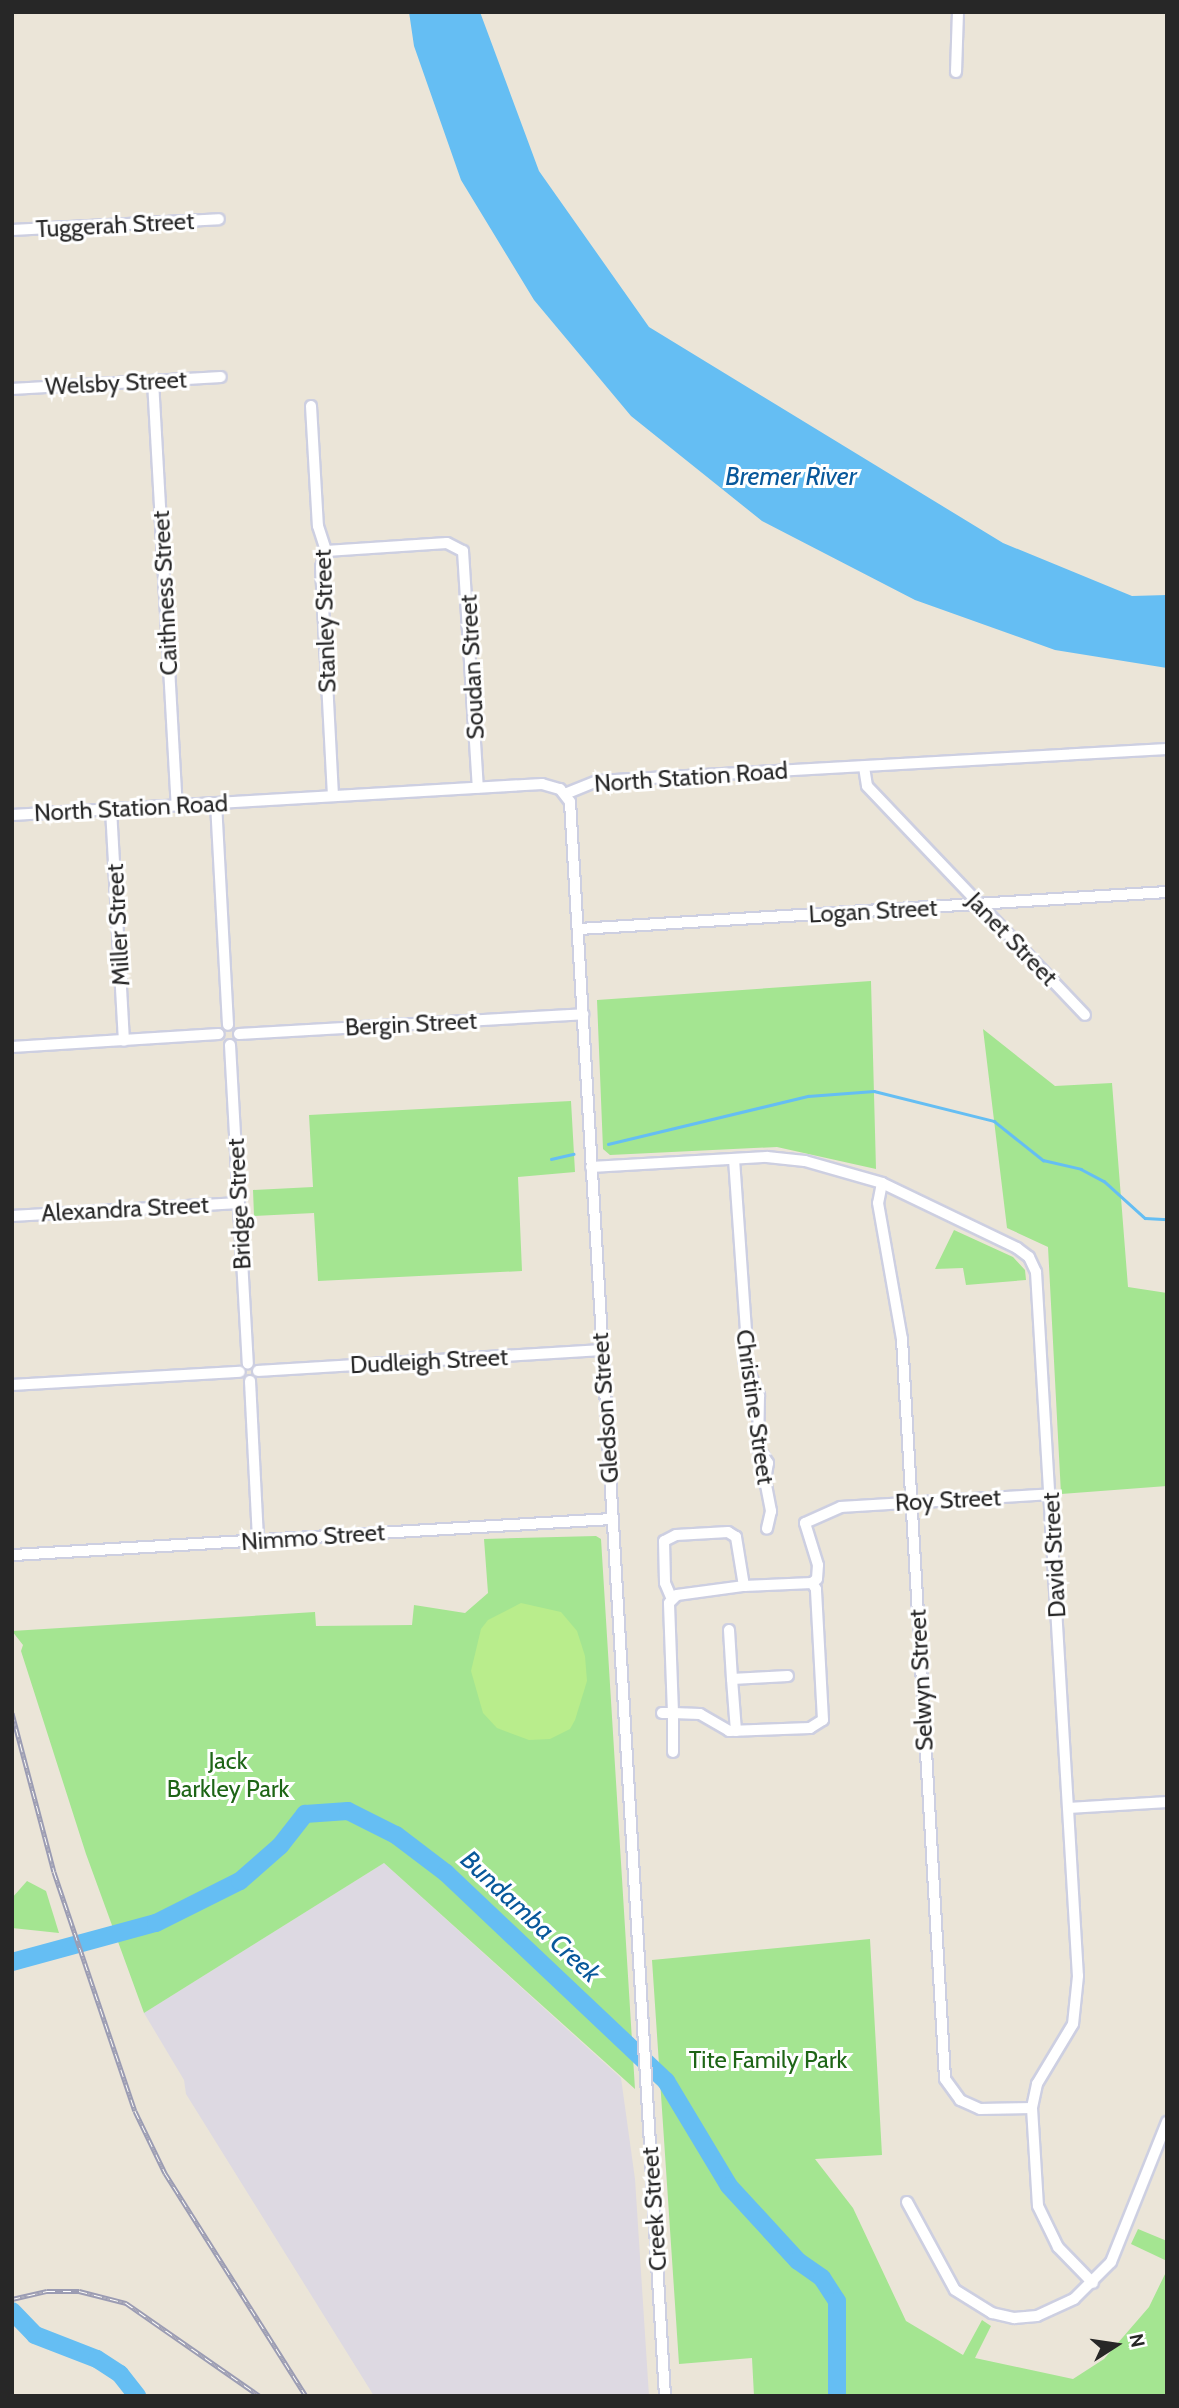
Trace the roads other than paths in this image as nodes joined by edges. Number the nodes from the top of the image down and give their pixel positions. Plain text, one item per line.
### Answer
1 (958, 12) edge
2 (956, 72) dead end
3 (219, 219) dead end
4 (12, 230) edge
5 (221, 377) dead end
6 (153, 381) junction
7 (12, 389) edge
8 (311, 406) dead end
9 (326, 551) junction
10 (1167, 749) edge
11 (864, 767) junction
12 (478, 788) junction
13 (565, 794) junction
14 (333, 796) junction
15 (216, 803) junction
16 (177, 805) junction
17 (111, 809) junction
18 (12, 815) edge
19 (1167, 892) edge
20 (979, 905) junction
21 (579, 929) junction
22 (583, 1014) junction
23 (1085, 1015) dead end
24 (228, 1025) junction
25 (219, 1034) junction
26 (239, 1034) junction
27 (124, 1041) junction
28 (230, 1045) junction
29 (12, 1047) edge
30 (734, 1158) junction
31 (591, 1167) junction
32 (882, 1183) junction
33 (239, 1203) junction
34 (12, 1216) edge
35 (601, 1350) junction
36 (248, 1363) junction
37 (258, 1371) junction
38 (240, 1372) junction
39 (250, 1381) junction
40 (12, 1385) edge
41 (1051, 1494) junction
42 (911, 1502) junction
43 (612, 1518) junction
44 (767, 1529) dead end
45 (258, 1540) junction
46 (14, 1555) edge
47 (812, 1583) junction
48 (744, 1586) junction
49 (671, 1597) junction
50 (729, 1630) dead end
51 (788, 1676) dead end
52 (732, 1679) junction
53 (668, 1713) junction
54 (736, 1731) junction
55 (673, 1752) dead end
56 (1167, 1802) edge
57 (1069, 1808) junction
58 (641, 2023) joint
59 (1032, 2108) junction
60 (1167, 2122) edge
61 (907, 2202) dead end
62 (1093, 2283) junction
63 (665, 2396) edge

1 - 2 street
3 - 4 street, Tuggerah Street
5 - 6 street, Welsby Street
6 - 7 street, Welsby Street
6 - 16 street, Caithness Street
8 - 9 street, Stanley Street
9 - 12 street, Soudan Street
9 - 14 street, Stanley Street
10 - 11 street, North Station Road
11 - 13 street, North Station Road
11 - 20 street, Janet Street
12 - 13 street, North Station Road
12 - 14 street, North Station Road
13 - 21 street, Gledson Street
14 - 15 street, North Station Road
15 - 16 street, North Station Road
15 - 24 street
16 - 17 street, North Station Road
17 - 18 street, North Station Road
17 - 27 street, Miller Street
19 - 20 street, Logan Street
20 - 21 street, Logan Street
20 - 23 street, Janet Street
21 - 22 street, Gledson Street
22 - 26 street, Bergin Street
22 - 31 street, Gledson Street
24 - 25 street
24 - 26 street
25 - 27 street
25 - 28 street
26 - 28 street
27 - 29 street
28 - 33 street, Bridge Street
30 - 31 street, David Street
30 - 32 street, David Street
30 - 44 street, Christine Street
31 - 35 street, Gledson Street
32 - 41 street, David Street
32 - 42 street, Selwyn Street
33 - 34 street, Alexandra Street
33 - 36 street, Bridge Street
35 - 37 street, Dudleigh Street
35 - 43 street, Gledson Street
36 - 37 street
36 - 38 street
37 - 39 street
38 - 39 street
38 - 40 street
39 - 45 street
41 - 42 street, Roy Street
41 - 57 street, David Street
42 - 47 street, Roy Street
42 - 59 street, Selwyn Street
43 - 45 street, Nimmo Street
43 - 58 street, Gledson Street
45 - 46 street, Nimmo Street
47 - 48 street
47 - 54 street
48 - 49 street
48 - 49 street
49 - 53 street
50 - 52 street
51 - 52 street
52 - 54 street
53 - 54 street
53 - 55 street
56 - 57 street
57 - 59 street, David Street
58 - 63 street, Creek Street
59 - 62 street, David Street
60 - 62 street
61 - 62 street

